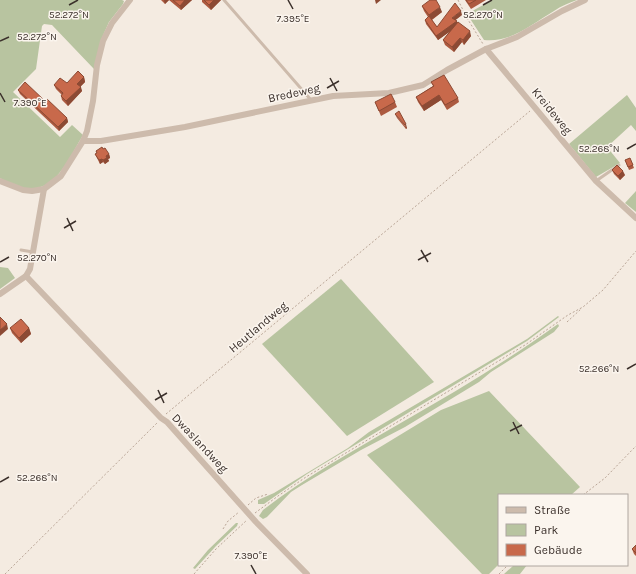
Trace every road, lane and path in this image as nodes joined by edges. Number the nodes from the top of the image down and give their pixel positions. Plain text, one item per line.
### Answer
1 (130, 0) edge
2 (224, 0) edge
3 (458, 0) edge
4 (585, 0) edge
5 (486, 49) junction
6 (311, 100) junction
7 (535, 107) junction
8 (83, 141) junction
9 (619, 165) edge
10 (596, 180) junction
11 (0, 181) edge
12 (44, 189) junction
13 (636, 218) edge
14 (21, 250) dead end
15 (636, 251) edge
16 (34, 252) junction
17 (26, 276) junction
18 (0, 294) edge
19 (582, 307) junction
20 (567, 322) dead end
21 (161, 418) junction
22 (636, 446) edge
23 (584, 494) edge
24 (251, 516) junction
25 (507, 566) edge
26 (5, 574) edge
27 (194, 574) edge
28 (307, 574) edge
29 (499, 574) edge

1 - 8 street
2 - 6 lane
3 - 5 path
4 - 5 street, Bredeweg
5 - 6 street, Bredeweg
5 - 7 street, Kreideweg
6 - 8 street, Bredeweg
7 - 10 street, Kreideweg
7 - 21 path, Heutlandweg
8 - 12 street
9 - 10 lane
10 - 13 street, Kreideweg
11 - 12 street
12 - 16 street
14 - 16 lane
15 - 19 path
16 - 17 street
17 - 18 street
17 - 21 street, Dwaslandweg
19 - 20 path
19 - 24 path
21 - 24 street, Dwaslandweg
21 - 26 path, Heutlandweg
22 - 23 path
24 - 27 path
24 - 28 street, Dwaslandweg
25 - 29 path

